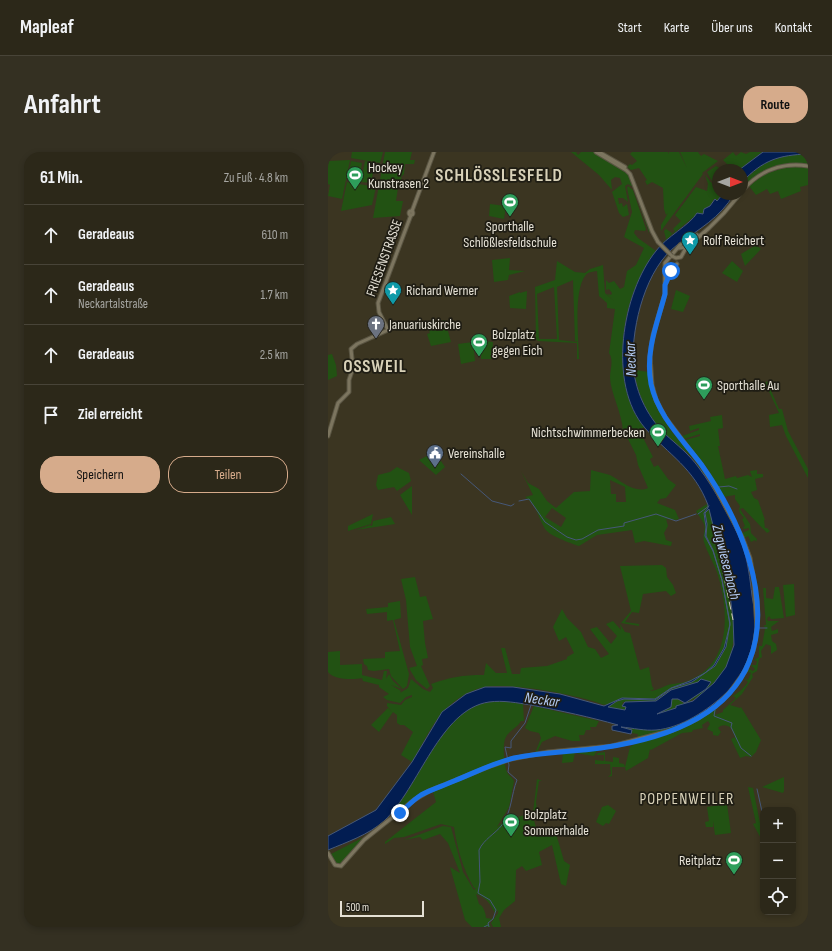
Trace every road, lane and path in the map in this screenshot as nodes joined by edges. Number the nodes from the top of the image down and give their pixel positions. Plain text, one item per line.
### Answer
1 (434, 152) edge
2 (598, 152) edge
3 (808, 166) edge
4 (748, 185) edge
5 (735, 200) edge
6 (713, 224) junction
7 (697, 235) junction
8 (687, 247) junction
9 (674, 251) junction
10 (684, 253) junction
11 (677, 264) dead end
12 (664, 272) junction
13 (670, 273) junction
14 (665, 285) junction
15 (328, 436) edge
16 (328, 853) edge

1 - 15 main road, FRIESENSTRASSE
2 - 10 main road, bridge
3 - 4 main road
5 - 6 main road
6 - 7 main road
6 - 8 main road
7 - 8 main road
7 - 9 main road
8 - 9 main road
8 - 10 main road
9 - 10 main road
9 - 12 main road
11 - 13 main road
12 - 13 main road
12 - 14 main road
13 - 14 main road
14 - 16 main road

